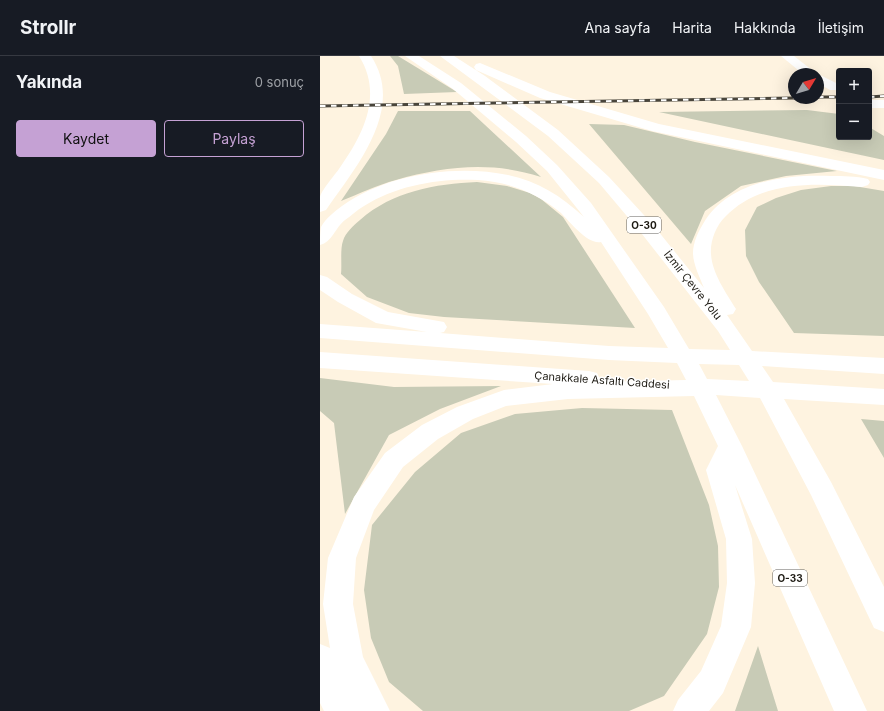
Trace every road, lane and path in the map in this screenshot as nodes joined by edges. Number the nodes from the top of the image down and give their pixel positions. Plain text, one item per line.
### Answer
1 (365, 56) edge
2 (411, 56) edge
3 (446, 56) edge
4 (457, 56) edge
5 (787, 56) edge
6 (803, 68) edge
7 (824, 82) edge
8 (834, 88) dead end
9 (872, 104) edge
10 (884, 104) edge
11 (884, 175) edge
12 (884, 186) edge
13 (320, 207) edge
14 (320, 240) edge
15 (621, 260) junction
16 (320, 280) edge
17 (725, 326) junction
18 (320, 331) edge
19 (609, 353) junction
20 (884, 355) edge
21 (320, 360) edge
22 (797, 360) junction
23 (884, 366) edge
24 (711, 387) junction
25 (884, 397) edge
26 (730, 446) junction
27 (822, 490) junction
28 (884, 583) edge
29 (884, 618) edge
30 (320, 659) edge
31 (341, 711) edge
32 (374, 711) edge
33 (689, 711) edge
34 (851, 711) edge

1 - 13 main road
2 - 15 main road
3 - 17 main road, İzmir Çevre Yolu / O-30
4 - 11 main road
5 - 6 main road
7 - 8 main road
9 - 10 main road
12 - 17 main road
14 - 15 main road
15 - 26 main road
16 - 19 main road
17 - 27 main road, İzmir Çevre Yolu / O-30
18 - 19 main road
19 - 22 main road
20 - 22 main road
21 - 24 main road, Çanakkale Asfaltı Caddesi
22 - 23 main road
24 - 25 main road, Çanakkale Asfaltı Caddesi
24 - 32 main road
26 - 33 main road
26 - 34 main road, O-33
27 - 28 main road
27 - 29 main road
30 - 31 main road

